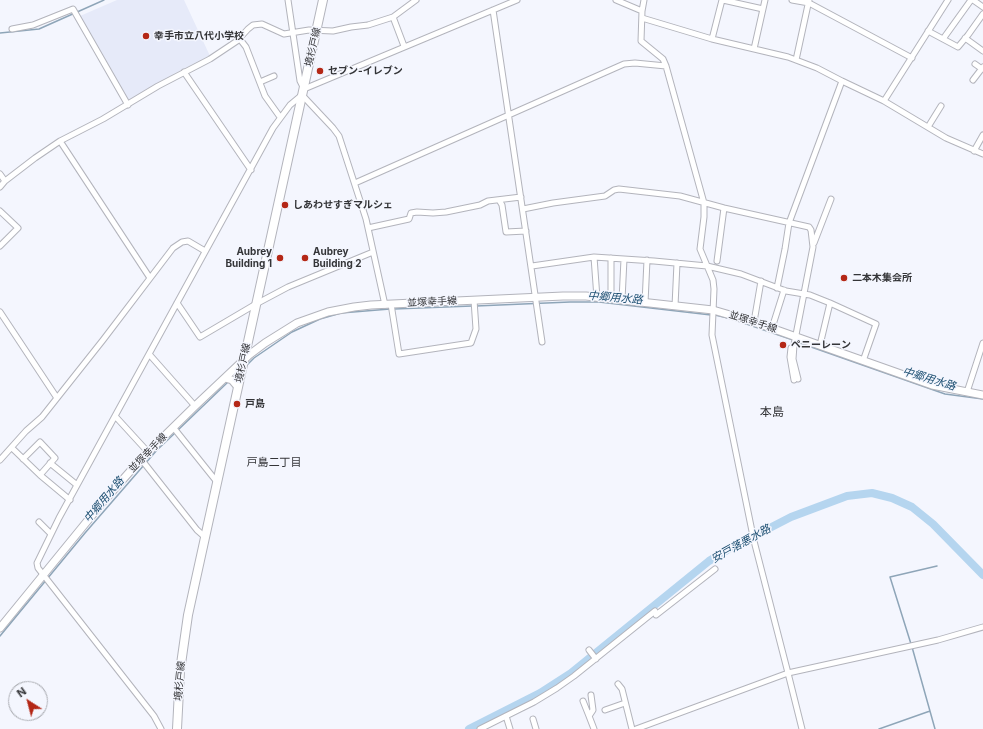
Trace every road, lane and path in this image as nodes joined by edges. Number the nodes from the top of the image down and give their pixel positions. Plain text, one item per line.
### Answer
1 (288, 0) edge
2 (323, 0) edge
3 (416, 0) edge
4 (517, 0) edge
5 (616, 0) edge
6 (644, 0) edge
7 (723, 0) edge
8 (765, 0) edge
9 (792, 0) edge
10 (948, 0) edge
11 (972, 0) edge
12 (809, 2) edge
13 (983, 7) edge
14 (763, 9) junction
15 (493, 10) junction
16 (642, 11) junction
17 (983, 14) edge
18 (393, 18) junction
19 (642, 18) junction
20 (12, 29) dead end
21 (317, 31) junction
22 (292, 32) junction
23 (928, 32) junction
24 (239, 38) junction
25 (965, 38) junction
26 (712, 39) junction
27 (943, 40) junction
28 (404, 46) junction
29 (754, 49) junction
30 (983, 51) edge
31 (912, 58) junction
32 (796, 60) junction
33 (975, 64) dead end
34 (666, 66) junction
35 (982, 68) edge
36 (184, 72) junction
37 (274, 76) dead end
38 (973, 80) dead end
39 (842, 81) junction
40 (260, 82) junction
41 (303, 92) junction
42 (884, 101) junction
43 (128, 105) junction
44 (941, 106) dead end
45 (509, 115) junction
46 (280, 117) junction
47 (928, 127) junction
48 (983, 135) edge
49 (60, 141) junction
50 (974, 151) junction
51 (983, 154) edge
52 (251, 170) junction
53 (0, 174) edge
54 (5, 182) junction
55 (355, 183) junction
56 (0, 187) edge
57 (521, 197) junction
58 (831, 199) dead end
59 (499, 200) junction
60 (704, 203) junction
61 (724, 208) junction
62 (523, 210) junction
63 (0, 211) edge
64 (789, 223) junction
65 (368, 228) junction
66 (526, 231) junction
67 (813, 244) junction
68 (0, 246) edge
69 (206, 251) junction
70 (373, 252) junction
71 (594, 257) junction
72 (611, 258) junction
73 (624, 259) junction
74 (647, 260) junction
75 (717, 261) dead end
76 (677, 263) junction
77 (532, 266) junction
78 (707, 266) junction
79 (150, 278) junction
80 (761, 281) junction
81 (777, 288) junction
82 (784, 290) junction
83 (804, 295) junction
84 (536, 297) junction
85 (597, 298) junction
86 (611, 299) junction
87 (474, 300) junction
88 (622, 300) junction
89 (177, 303) junction
90 (645, 303) junction
91 (830, 303) junction
92 (256, 304) junction
93 (388, 304) junction
94 (675, 306) junction
95 (714, 310) junction
96 (0, 312) edge
97 (754, 322) junction
98 (772, 328) junction
99 (797, 337) junction
100 (542, 342) dead end
101 (983, 343) edge
102 (820, 345) junction
103 (149, 354) junction
104 (244, 360) junction
105 (863, 361) junction
106 (224, 378) junction
107 (796, 380) dead end
108 (238, 387) junction
109 (967, 392) junction
110 (983, 395) edge
111 (57, 398) junction
112 (195, 406) junction
113 (115, 416) junction
114 (173, 427) junction
115 (12, 448) junction
116 (148, 452) junction
117 (23, 459) junction
118 (141, 459) junction
119 (0, 460) edge
120 (50, 463) junction
121 (40, 475) junction
122 (217, 482) junction
123 (77, 485) junction
124 (70, 500) junction
125 (39, 522) dead end
126 (51, 534) junction
127 (205, 537) junction
128 (715, 569) dead end
129 (43, 576) junction
130 (983, 627) edge
131 (0, 628) edge
132 (589, 650) dead end
133 (596, 659) junction
134 (788, 673) junction
135 (618, 684) dead end
136 (591, 695) dead end
137 (584, 701) dead end
138 (625, 703) junction
139 (605, 710) dead end
140 (506, 716) junction
141 (590, 716) junction
142 (533, 719) dead end
143 (161, 729) edge
144 (177, 729) edge
145 (480, 729) edge
146 (510, 729) edge
147 (536, 729) edge
148 (594, 729) edge
149 (632, 729) edge
150 (636, 729) edge
151 (802, 729) edge

1 - 22 street
2 - 21 main road, 境杉戸線
3 - 18 street
4 - 15 street
5 - 16 street
6 - 16 street
7 - 14 street
7 - 26 street
8 - 14 street
9 - 12 street
10 - 23 street
11 - 13 street
11 - 27 street
12 - 31 street
12 - 32 street
14 - 29 street
15 - 28 street
15 - 45 street
16 - 19 street
17 - 25 street
18 - 21 street
18 - 28 street
19 - 26 street
19 - 34 street
20 - 43 street
21 - 22 street
21 - 41 main road, 境杉戸線
22 - 24 street
22 - 41 street
23 - 27 street
23 - 31 street
24 - 36 street
24 - 40 street
25 - 27 street
25 - 30 street
26 - 29 street
28 - 41 street
29 - 32 street
31 - 42 street
32 - 39 street
33 - 35 street
34 - 45 street
34 - 60 street
35 - 38 street
36 - 43 street
36 - 52 street
37 - 40 street
39 - 42 street
39 - 64 street
40 - 46 street
41 - 46 street
41 - 55 street
41 - 92 main road, 境杉戸線
42 - 47 street
43 - 49 street
44 - 47 street
45 - 55 street
45 - 57 street
46 - 52 street
47 - 50 street
48 - 50 street
49 - 54 street
49 - 79 street
50 - 51 street
52 - 69 street
53 - 54 street
54 - 56 street
55 - 65 street
57 - 59 street
57 - 62 street
58 - 67 street
59 - 65 street
59 - 66 street
60 - 61 street
60 - 62 street
60 - 78 street
61 - 64 street
61 - 75 street
62 - 66 street
63 - 68 street
64 - 67 street
64 - 81 street
65 - 70 street
66 - 77 street
67 - 83 street
69 - 79 street
69 - 89 street
70 - 92 street
70 - 93 street
71 - 72 street
71 - 77 street
71 - 85 street
72 - 73 street
72 - 86 street
73 - 74 street
73 - 88 street
74 - 76 street
74 - 90 street
76 - 78 street
76 - 94 street
77 - 84 street
78 - 80 street
78 - 95 street
79 - 111 street
80 - 81 street
80 - 97 street
81 - 82 street
82 - 83 street
82 - 98 street
83 - 91 street
83 - 99 street
84 - 85 main road, 並塚幸手線
84 - 87 main road, 並塚幸手線
84 - 100 street
85 - 86 main road, 並塚幸手線
86 - 88 main road, 並塚幸手線
87 - 93 main road, 並塚幸手線
87 - 93 street
88 - 90 main road, 並塚幸手線
89 - 92 street
89 - 103 street
90 - 94 main road, 並塚幸手線
91 - 102 street
91 - 105 street
92 - 104 main road, 境杉戸線
93 - 104 main road, 並塚幸手線
94 - 95 main road, 並塚幸手線
95 - 97 main road, 並塚幸手線
95 - 134 street
96 - 111 street
97 - 98 main road, 並塚幸手線
98 - 99 main road, 並塚幸手線
99 - 102 main road, 並塚幸手線
99 - 107 street
101 - 109 street
102 - 105 main road, 並塚幸手線
103 - 112 street
103 - 113 street
104 - 106 main road, 並塚幸手線
104 - 108 main road, 境杉戸線
105 - 109 main road, 並塚幸手線
106 - 108 main road
106 - 112 main road, 並塚幸手線
108 - 122 main road, 境杉戸線
109 - 110 main road, 並塚幸手線
111 - 115 street
112 - 114 main road, 並塚幸手線
113 - 116 street
113 - 123 street
114 - 116 main road, 並塚幸手線
114 - 122 street
115 - 117 street
115 - 119 street
116 - 118 main road, 並塚幸手線
117 - 120 street
117 - 121 street
118 - 127 street
118 - 129 main road, 並塚幸手線
120 - 121 street
120 - 123 street
121 - 124 street
122 - 127 main road, 境杉戸線
123 - 124 street
124 - 126 street
125 - 126 street
126 - 129 street
127 - 144 main road, 境杉戸線
128 - 133 street
129 - 131 main road, 並塚幸手線
129 - 143 street
130 - 134 street
132 - 133 street
133 - 140 street
134 - 150 street
134 - 151 street
135 - 138 street
136 - 141 street
137 - 141 street
138 - 139 street
138 - 149 street
140 - 145 street
140 - 146 street
141 - 148 street
142 - 147 street

